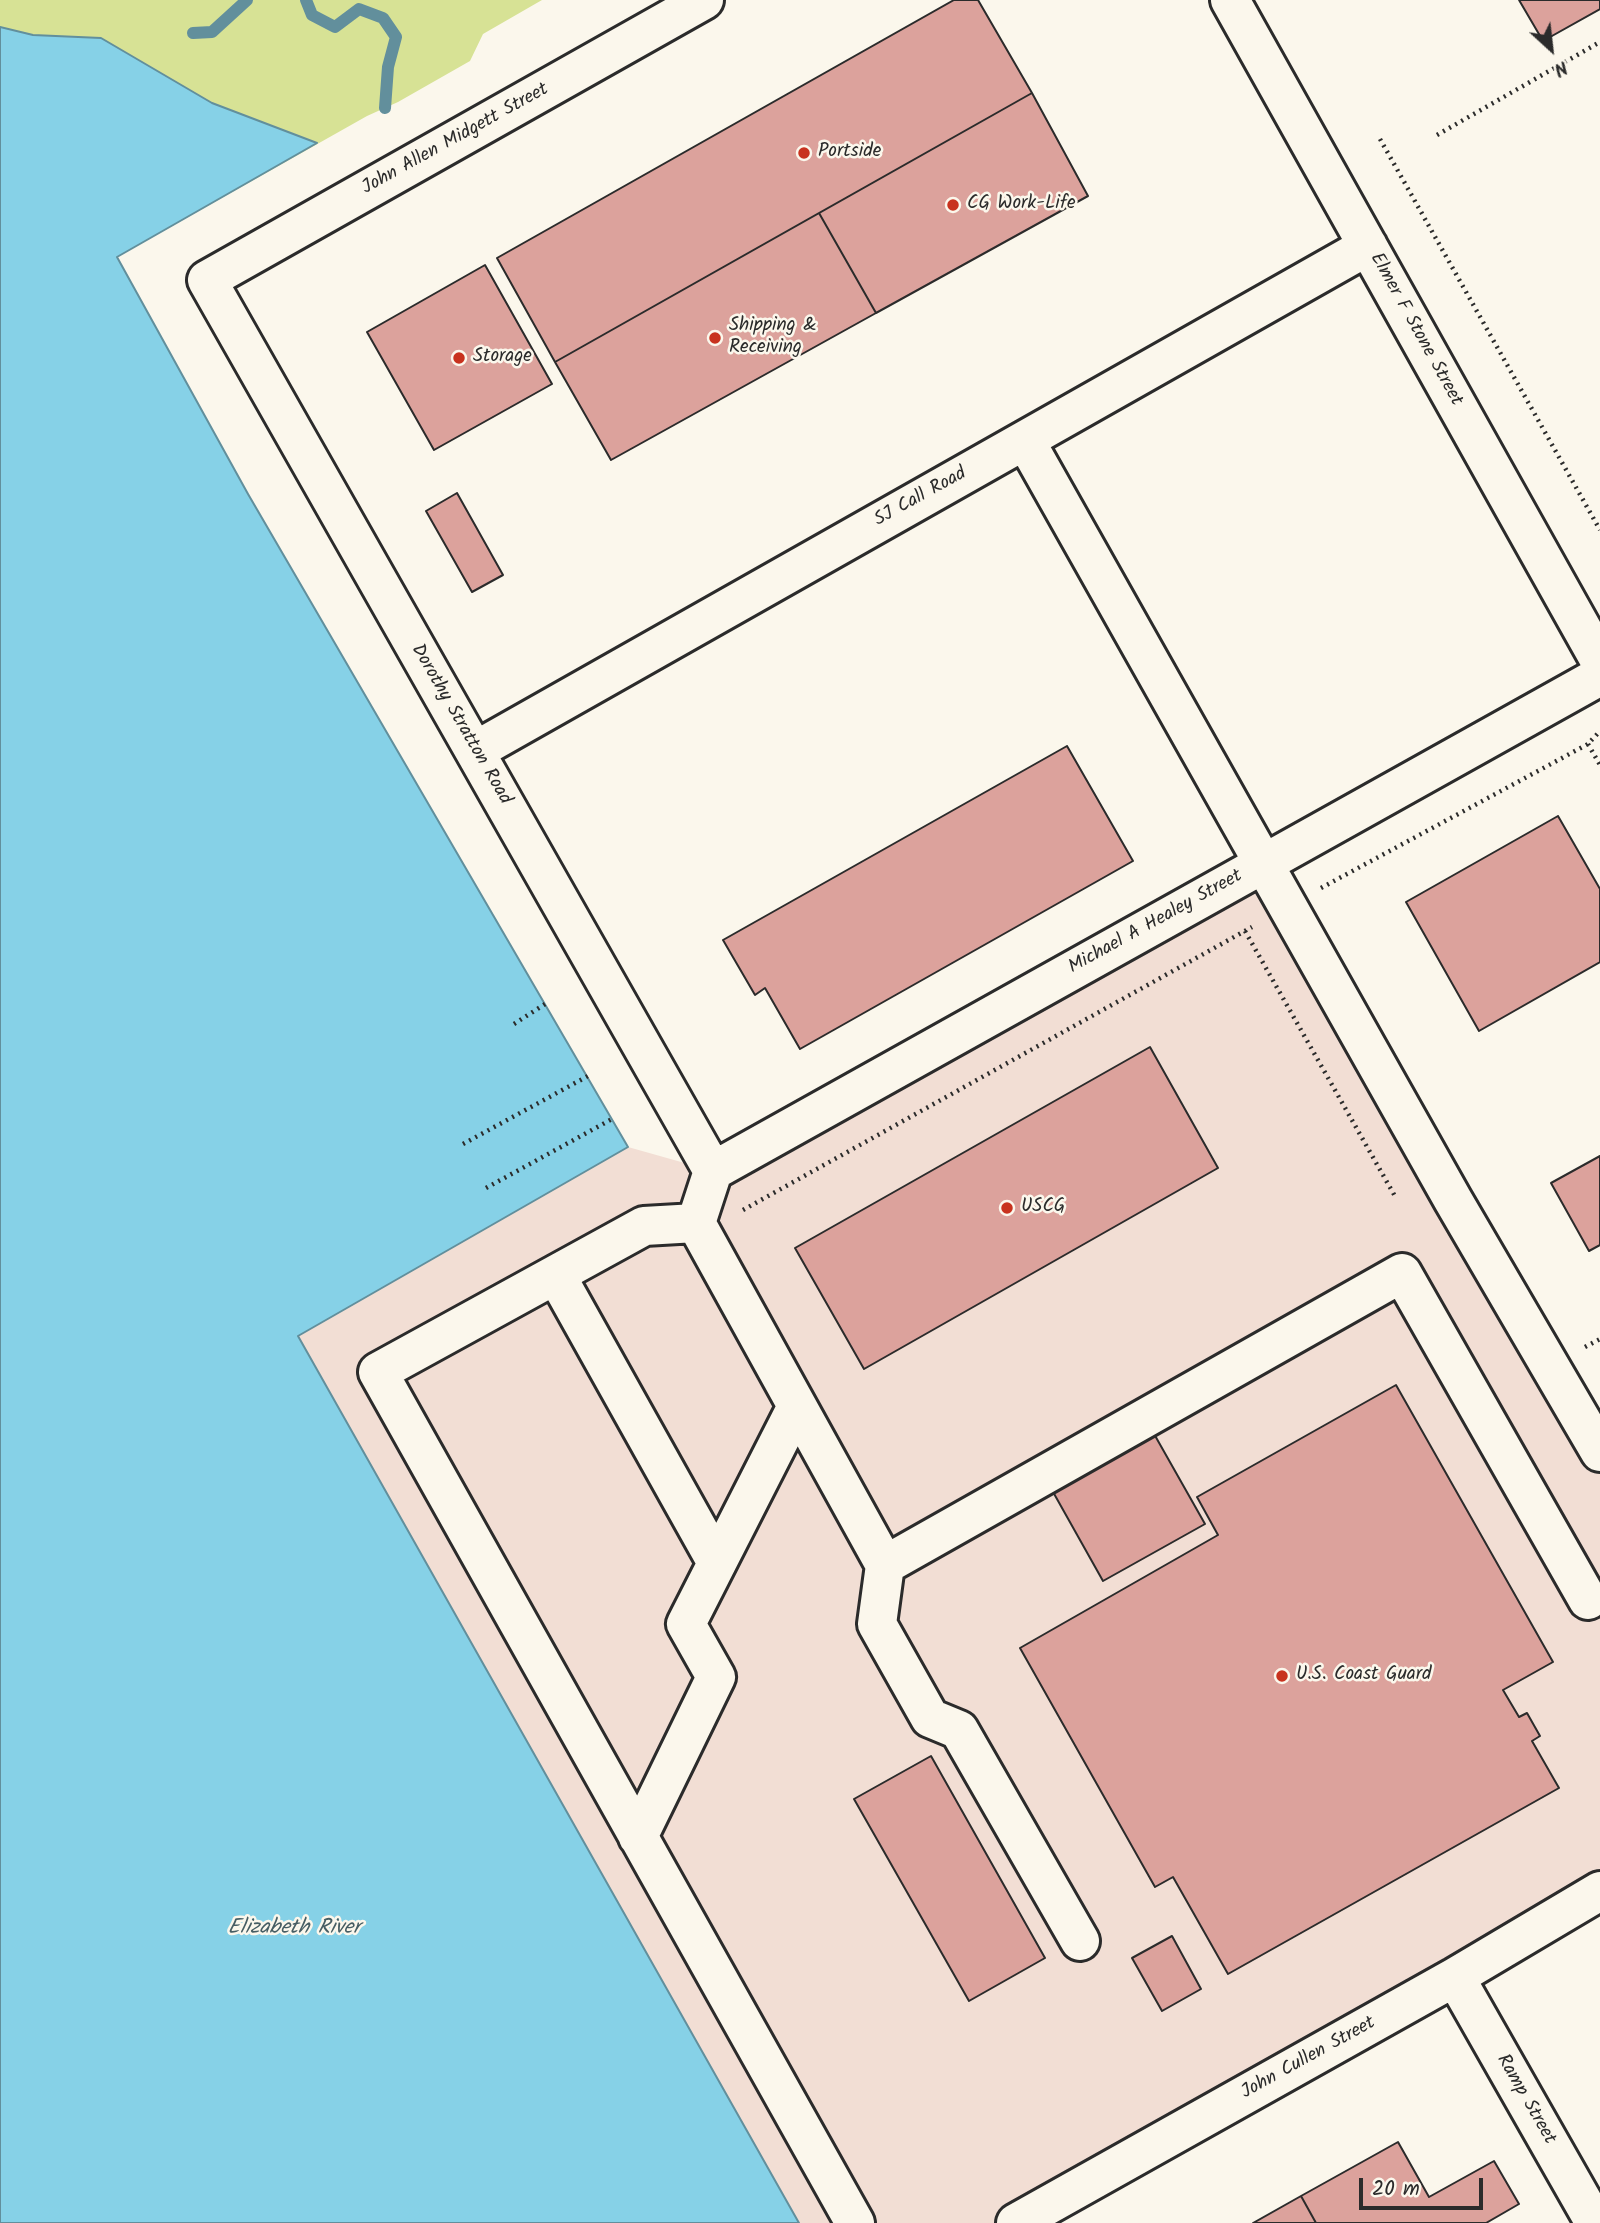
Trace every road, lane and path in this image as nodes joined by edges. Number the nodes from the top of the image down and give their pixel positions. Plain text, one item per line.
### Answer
1 (704, 0) edge
2 (1230, 0) edge
3 (1600, 42) edge
4 (1437, 135) dead end
5 (1380, 139) dead end
6 (1368, 246) junction
7 (207, 280) joint
8 (1025, 440) junction
9 (1600, 530) edge
10 (1600, 661) edge
11 (1600, 676) edge
12 (1600, 731) edge
13 (1588, 744) junction
14 (475, 751) junction
15 (1600, 765) edge
16 (1262, 863) junction
17 (1287, 906) junction
18 (1245, 931) junction
19 (545, 1004) dead end
20 (514, 1024) dead end
21 (588, 1076) dead end
22 (612, 1119) dead end
23 (463, 1144) dead end
24 (713, 1171) junction
25 (486, 1188) dead end
26 (1396, 1198) dead end
27 (699, 1228) junction
28 (556, 1275) junction
29 (797, 1406) junction
30 (1600, 1452) edge
31 (717, 1563) junction
32 (886, 1565) junction
33 (1588, 1600) dead end
34 (638, 1837) junction
35 (1600, 1891) edge
36 (1080, 1941) dead end
37 (1455, 1977) junction
38 (855, 2223) edge
39 (1016, 2223) edge
40 (1595, 2223) edge

1 - 7 street, John Allen Midgett Street
2 - 6 street, Elmer F Stone Street
3 - 4 path
5 - 9 path
6 - 8 street, SJ Call Road
6 - 10 street, Elmer F Stone Street
7 - 14 street, Dorothy Stratton Road
8 - 14 street, SJ Call Road
8 - 16 street
11 - 16 street, Michael A Healey Street
12 - 13 path
13 - 15 path
13 - 17 path
14 - 24 street, Dorothy Stratton Road
16 - 17 street
16 - 24 street, Michael A Healey Street
17 - 18 path
17 - 30 street
18 - 26 path
18 - 27 path
19 - 20 path
21 - 23 path
22 - 25 path
24 - 27 street
27 - 28 street
27 - 29 street
28 - 31 street
28 - 34 street
29 - 31 street
29 - 32 street
31 - 34 street
32 - 33 street
32 - 36 street
34 - 38 street
35 - 37 street, John Cullen Street
37 - 39 street, John Cullen Street
37 - 40 street, Ramp Street

